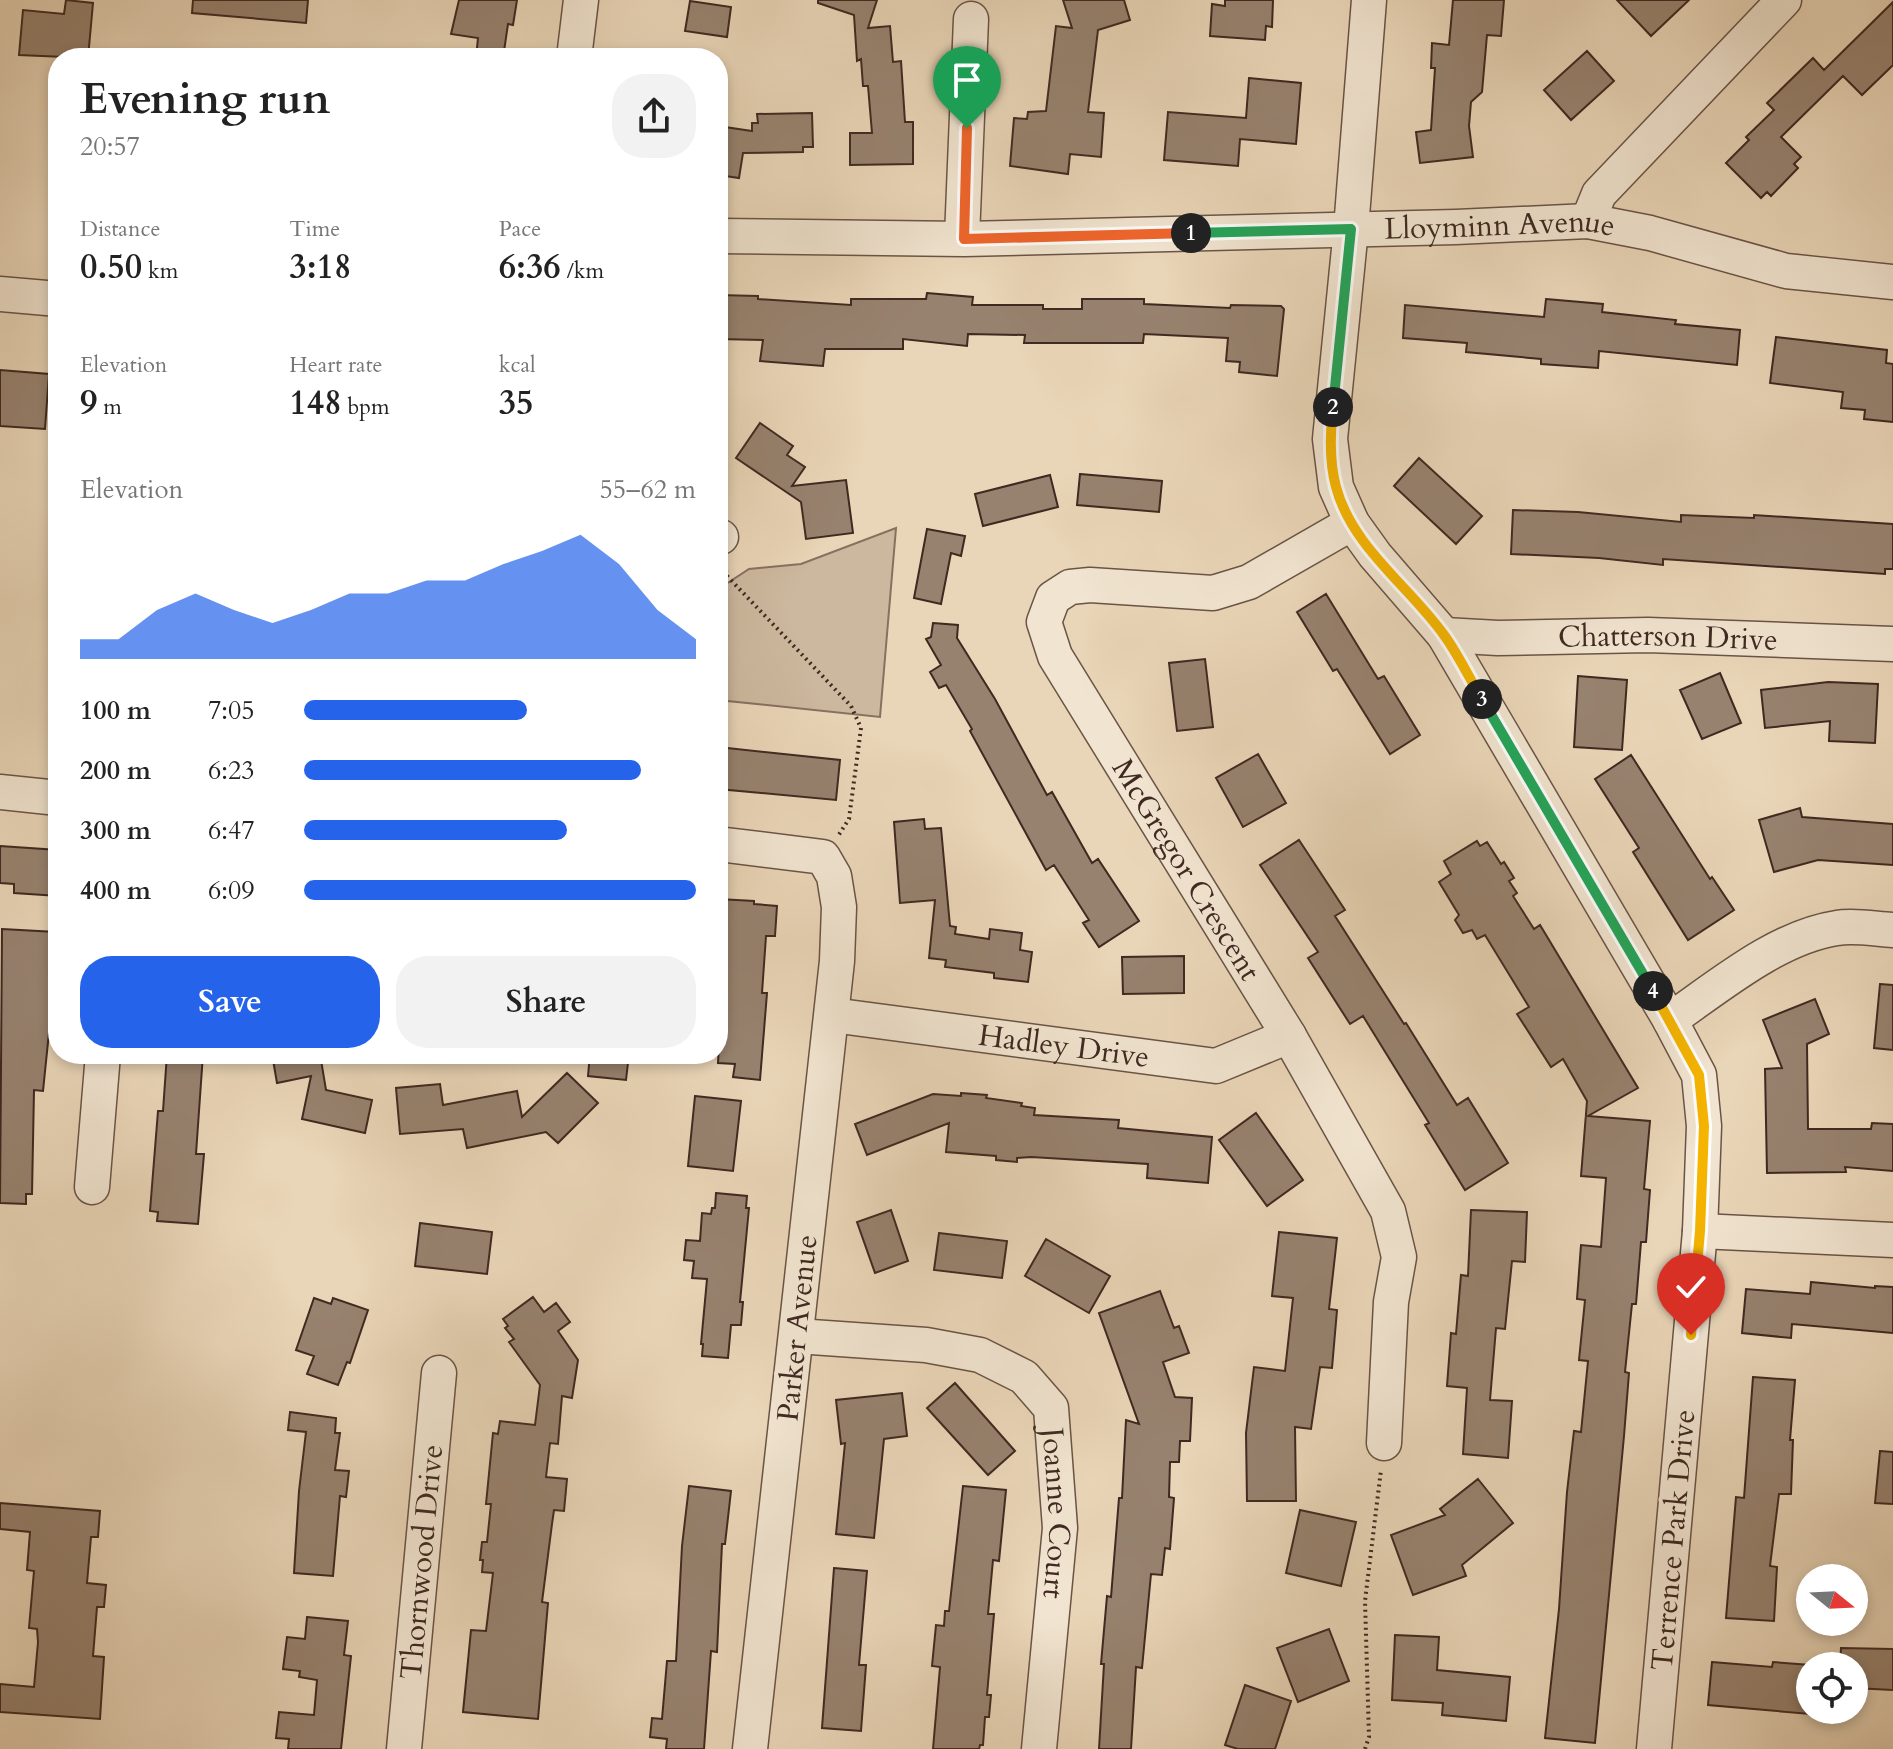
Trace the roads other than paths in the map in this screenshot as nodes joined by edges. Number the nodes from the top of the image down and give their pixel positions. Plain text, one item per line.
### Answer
1 (581, 0) edge
2 (1369, 0) edge
3 (1784, 0) edge
4 (971, 19) dead end
5 (575, 48) edge
6 (1588, 221) junction
7 (1351, 229) junction
8 (728, 236) edge
9 (962, 237) junction
10 (1893, 282) edge
11 (0, 294) edge
12 (48, 298) edge
13 (1352, 523) junction
14 (1444, 635) junction
15 (1893, 644) edge
16 (0, 792) edge
17 (48, 797) edge
18 (728, 845) edge
19 (1893, 930) edge
20 (832, 1015) junction
21 (1670, 1020) junction
22 (1289, 1036) junction
23 (102, 1064) edge
24 (92, 1187) dead end
25 (1700, 1231) junction
26 (1893, 1240) edge
27 (797, 1336) junction
28 (439, 1373) dead end
29 (1384, 1443) road end
30 (404, 1749) edge
31 (750, 1749) edge
32 (1039, 1749) edge
33 (1654, 1749) edge

1 - 5 street
2 - 7 street, Terrence Park Drive
3 - 6 street
4 - 9 street
6 - 7 street, Lloyminn Avenue
6 - 10 street, Lloyminn Avenue
7 - 9 street, Lloyminn Avenue
7 - 13 street, Terrence Park Drive
8 - 9 street, Lloyminn Avenue
11 - 12 street
13 - 14 street, Terrence Park Drive
13 - 22 street, McGregor Crescent
14 - 15 street, Chatterson Drive
14 - 21 street, Terrence Park Drive
16 - 17 street
18 - 20 street, Parker Avenue
19 - 21 street
20 - 22 street, Hadley Drive
20 - 27 street, Parker Avenue
21 - 25 street, Terrence Park Drive
22 - 29 street, McGregor Crescent
23 - 24 street
25 - 26 street
25 - 33 street, Terrence Park Drive
27 - 31 street, Parker Avenue
27 - 32 street, Joanne Court
28 - 30 street, Thornwood Drive

